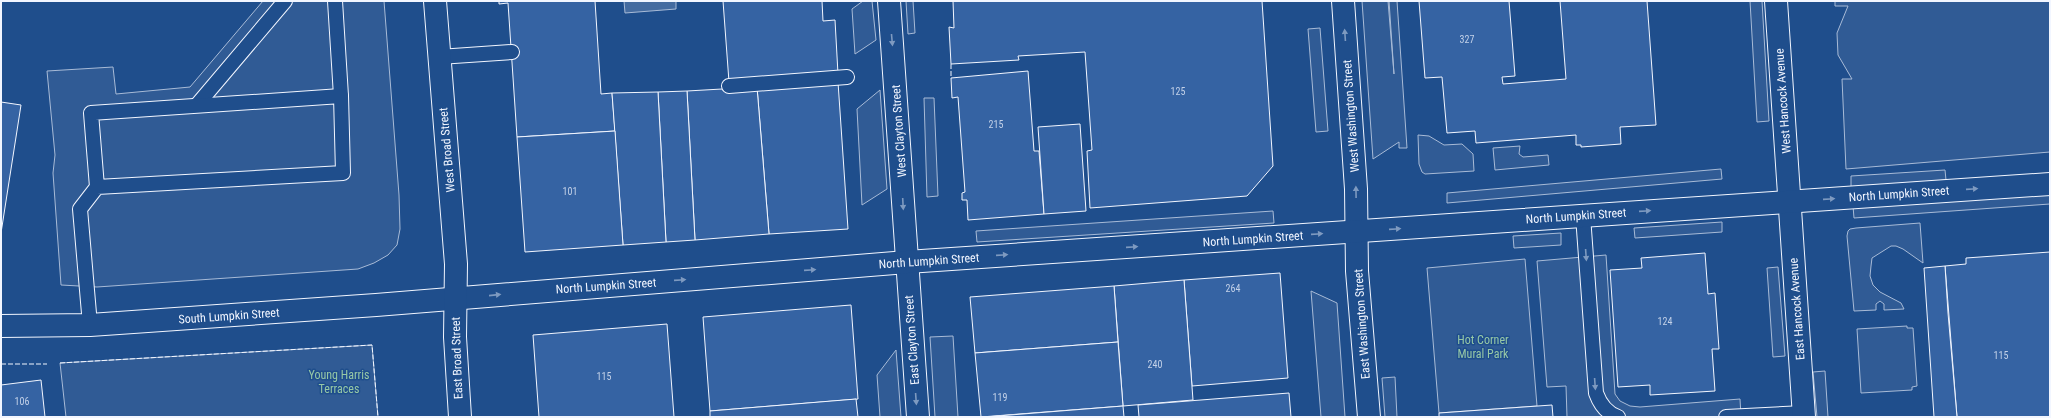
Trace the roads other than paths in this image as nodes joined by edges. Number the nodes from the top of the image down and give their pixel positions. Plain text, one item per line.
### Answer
1 (285, 1) edge
2 (335, 1) edge
3 (435, 1) edge
4 (889, 1) edge
5 (1343, 1) edge
6 (1776, 1) edge
7 (512, 52) dead end
8 (439, 57) junction
9 (847, 77) dead end
10 (729, 86) dead end
11 (341, 96) junction
12 (198, 106) junction
13 (2050, 184) edge
14 (97, 187) junction
15 (1790, 202) junction
16 (1583, 216) junction
17 (1356, 231) junction
18 (907, 262) junction
19 (456, 299) junction
20 (90, 325) junction
21 (1, 326) edge
22 (1804, 415) edge
23 (460, 417) edge
24 (918, 417) edge
25 (1369, 417) edge
26 (1618, 417) edge
27 (1726, 417) edge

1 - 12 lane
2 - 11 lane
3 - 8 main road, West Broad Street
4 -> 18 main road, West Clayton Street
17 -> 5 main road, West Washington Street
6 - 15 main road, West Hancock Avenue
7 - 8 lane
8 - 19 main road, West Broad Street
9 - 10 lane
11 - 12 lane
11 - 14 lane
12 - 14 lane
15 -> 13 main road, North Lumpkin Street
14 - 20 lane
16 -> 15 main road, North Lumpkin Street
15 - 22 main road, East Hancock Avenue
17 -> 16 main road, North Lumpkin Street
16 -> 26 lane
18 -> 17 main road, North Lumpkin Street
17 - 25 main road, East Washington Street
19 -> 18 main road, North Lumpkin Street
18 -> 24 main road, East Clayton Street
19 - 20 main road, South Lumpkin Street
19 - 23 main road, East Broad Street
20 - 21 main road, South Lumpkin Street
22 - 27 lane

